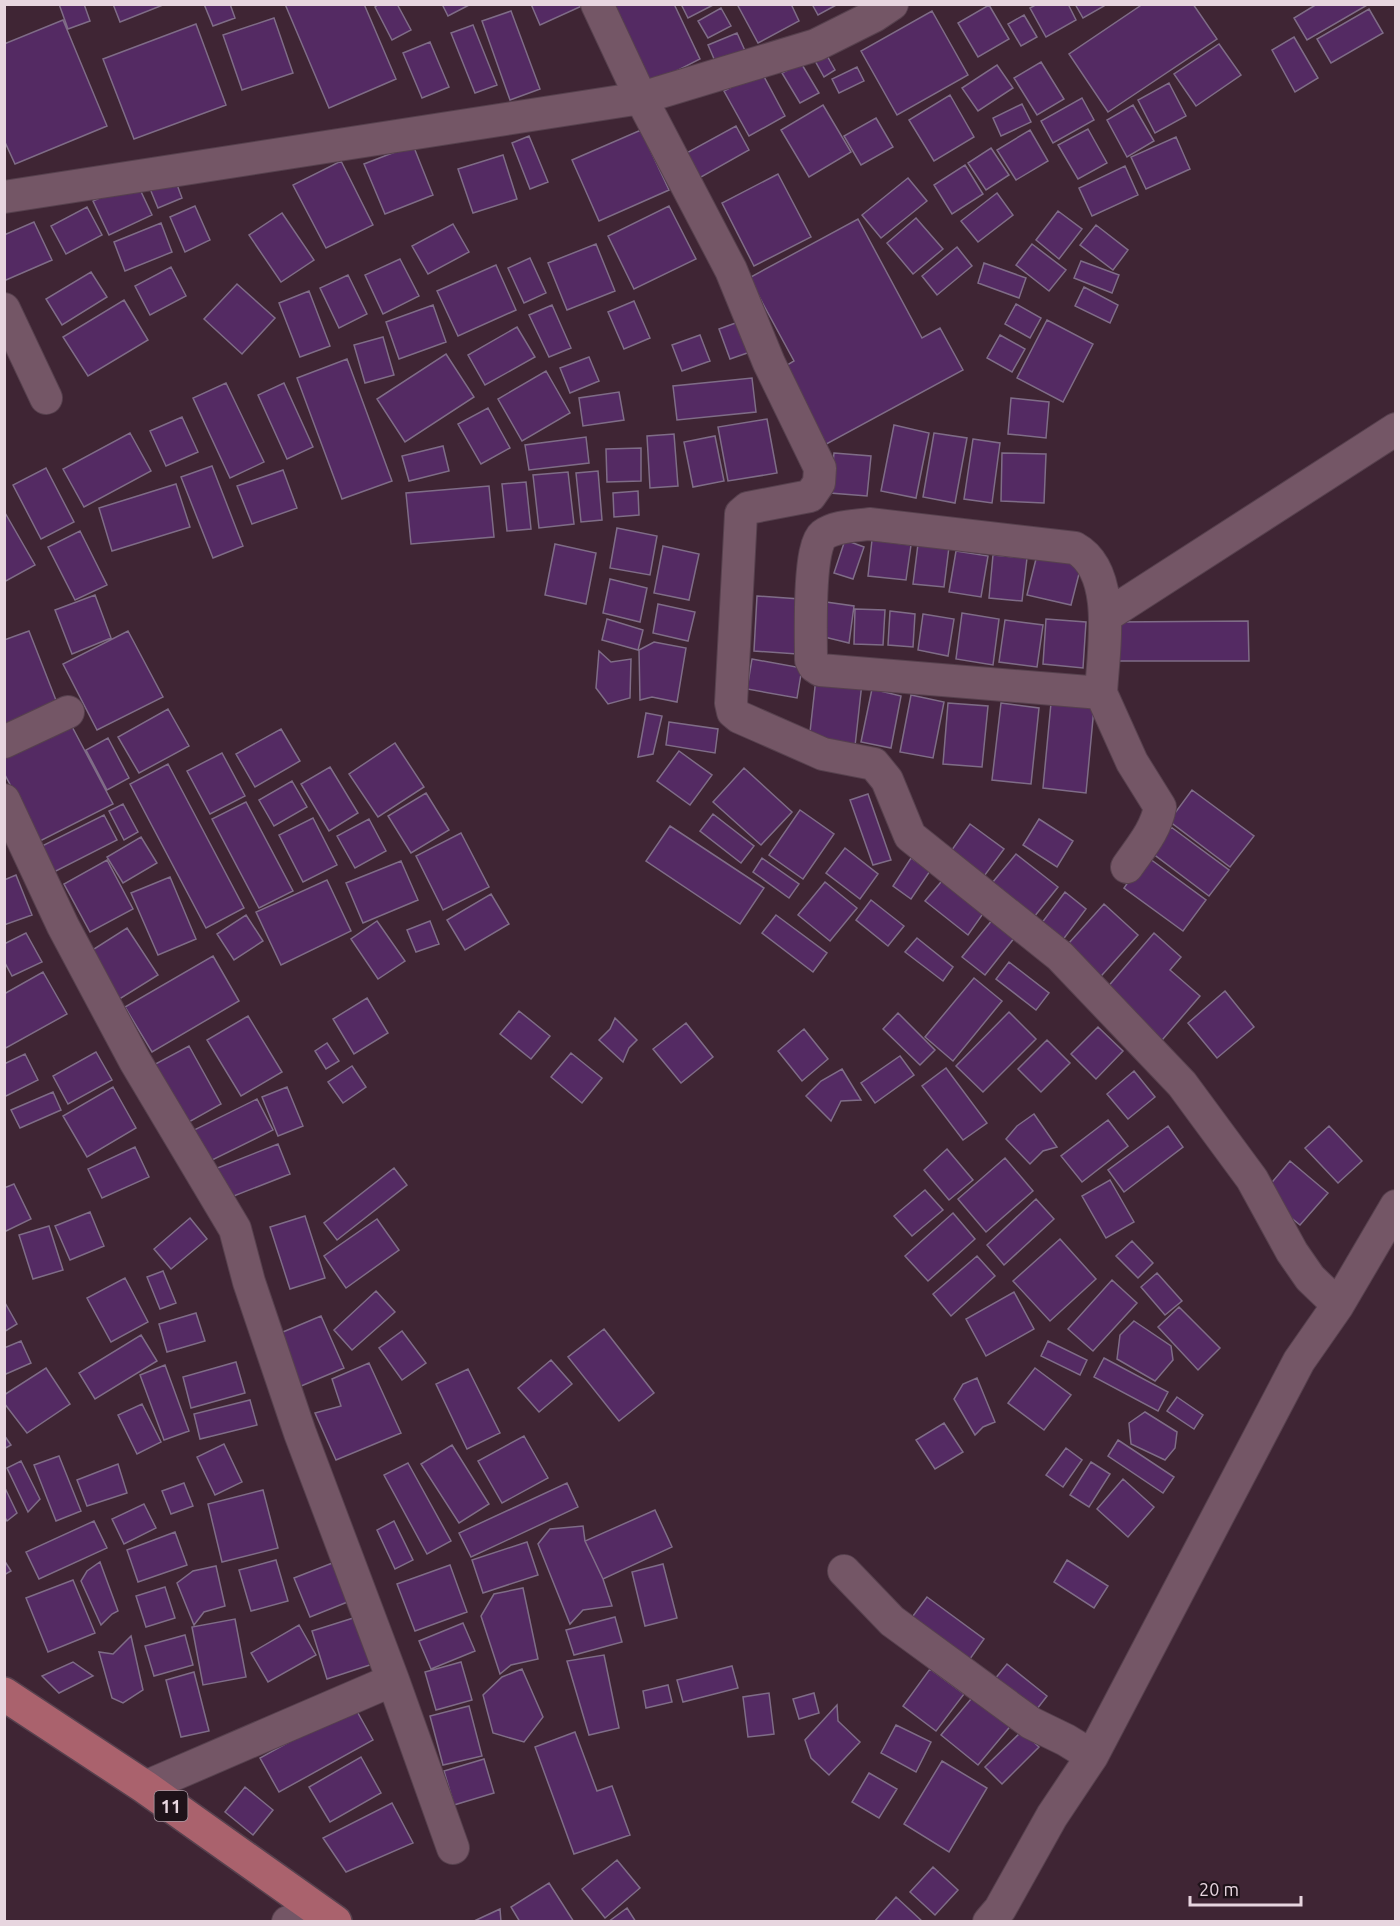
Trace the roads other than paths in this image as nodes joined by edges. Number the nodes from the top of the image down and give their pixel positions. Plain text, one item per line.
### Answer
1 (597, 4) edge
2 (892, 4) edge
3 (641, 98) junction
4 (4, 197) edge
5 (4, 309) edge
6 (46, 398) dead end
7 (1395, 429) edge
8 (1106, 616) junction
9 (1101, 693) junction
10 (68, 712) dead end
11 (4, 742) edge
12 (4, 800) edge
13 (1127, 867) dead end
14 (1395, 1206) edge
15 (1338, 1305) junction
16 (844, 1571) dead end
17 (393, 1680) junction
18 (4, 1694) edge
19 (1092, 1756) junction
20 (145, 1787) junction
21 (453, 1848) dead end
22 (313, 1918) edge
23 (989, 1922) edge

1 - 3 street
2 - 3 street
3 - 4 street
3 - 15 street
5 - 6 street
7 - 8 street
8 - 9 street
8 - 9 street
9 - 13 street
10 - 11 street
12 - 17 street
14 - 15 street
15 - 19 street
16 - 19 street
17 - 20 street
17 - 21 street
18 - 20 highway, 11
19 - 23 street
20 - 22 highway, 11

